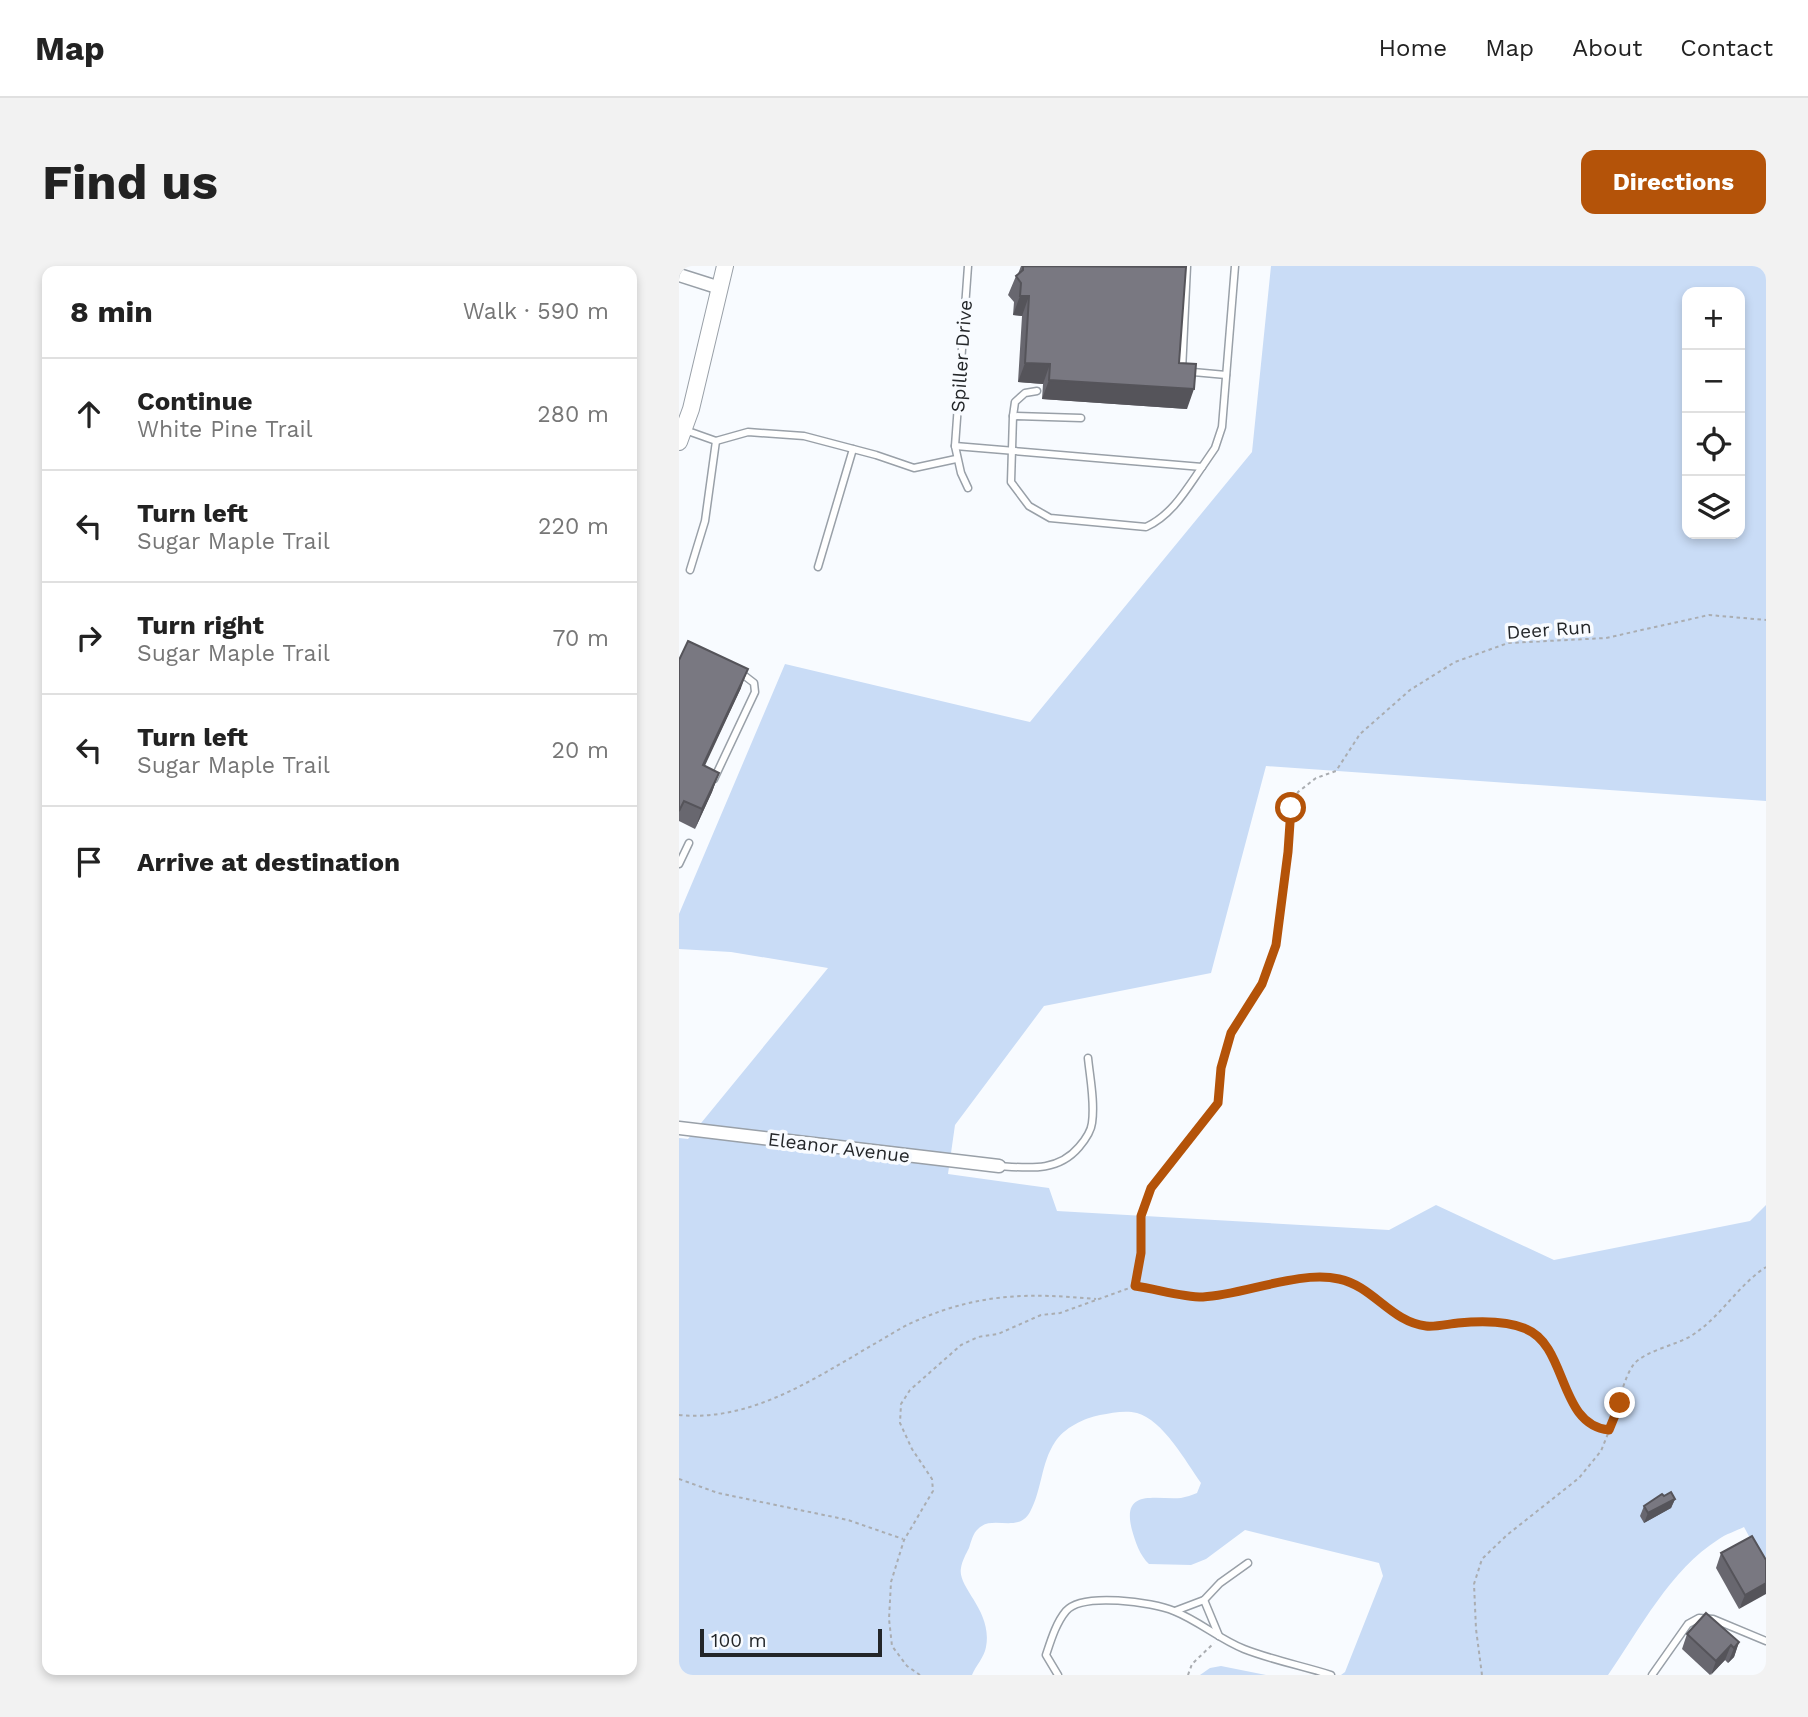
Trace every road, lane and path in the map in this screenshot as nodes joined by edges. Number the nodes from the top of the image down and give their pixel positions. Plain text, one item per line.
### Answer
1 (725, 266) edge
2 (968, 266) edge
3 (1187, 266) edge
4 (1235, 266) edge
5 (679, 275) edge
6 (720, 288) junction
7 (1226, 375) junction
8 (1037, 391) dead end
9 (1013, 416) junction
10 (1080, 418) dead end
11 (681, 435) edge
12 (716, 441) junction
13 (955, 446) junction
14 (853, 449) junction
15 (1012, 450) junction
16 (956, 459) junction
17 (1202, 467) junction
18 (968, 488) dead end
19 (818, 568) dead end
20 (689, 570) dead end
21 (1766, 620) edge
22 (736, 670) edge
23 (714, 780) edge
24 (689, 844) dead end
25 (679, 864) edge
26 (1088, 1058) dead end
27 (679, 1128) edge
28 (999, 1167) joint
29 (1766, 1267) edge
30 (1135, 1286) junction
31 (1098, 1299) junction
32 (679, 1415) edge
33 (1609, 1430) junction
34 (679, 1479) edge
35 (904, 1540) junction
36 (1248, 1563) dead end
37 (1204, 1600) junction
38 (1175, 1611) junction
39 (1219, 1638) junction
40 (1766, 1641) edge
41 (920, 1675) edge
42 (1058, 1675) edge
43 (1188, 1675) edge
44 (1331, 1675) edge
45 (1482, 1675) edge
46 (1652, 1675) edge

1 - 6 main road
2 - 13 lane, Spiller Drive
3 - 7 lane
4 - 7 lane
5 - 6 street
6 - 11 main road
7 - 17 lane
8 - 9 lane
9 - 10 lane
9 - 15 lane
11 - 12 lane
12 - 14 lane
12 - 20 lane
13 - 15 lane
13 - 16 lane, Spiller Drive
14 - 16 lane
14 - 19 lane
15 - 17 lane
15 - 17 lane
16 - 18 lane, Spiller Drive
21 - 30 path, Deer Run
22 - 23 lane
24 - 25 lane
26 - 28 lane
27 - 28 street, Eleanor Avenue
29 - 33 path
30 - 31 path
30 - 33 path
31 - 32 path
31 - 35 path
33 - 45 path
34 - 35 path
35 - 41 path
36 - 37 lane
37 - 38 lane
37 - 39 lane
38 - 39 lane
38 - 42 lane
39 - 43 path
39 - 44 lane
40 - 46 lane

